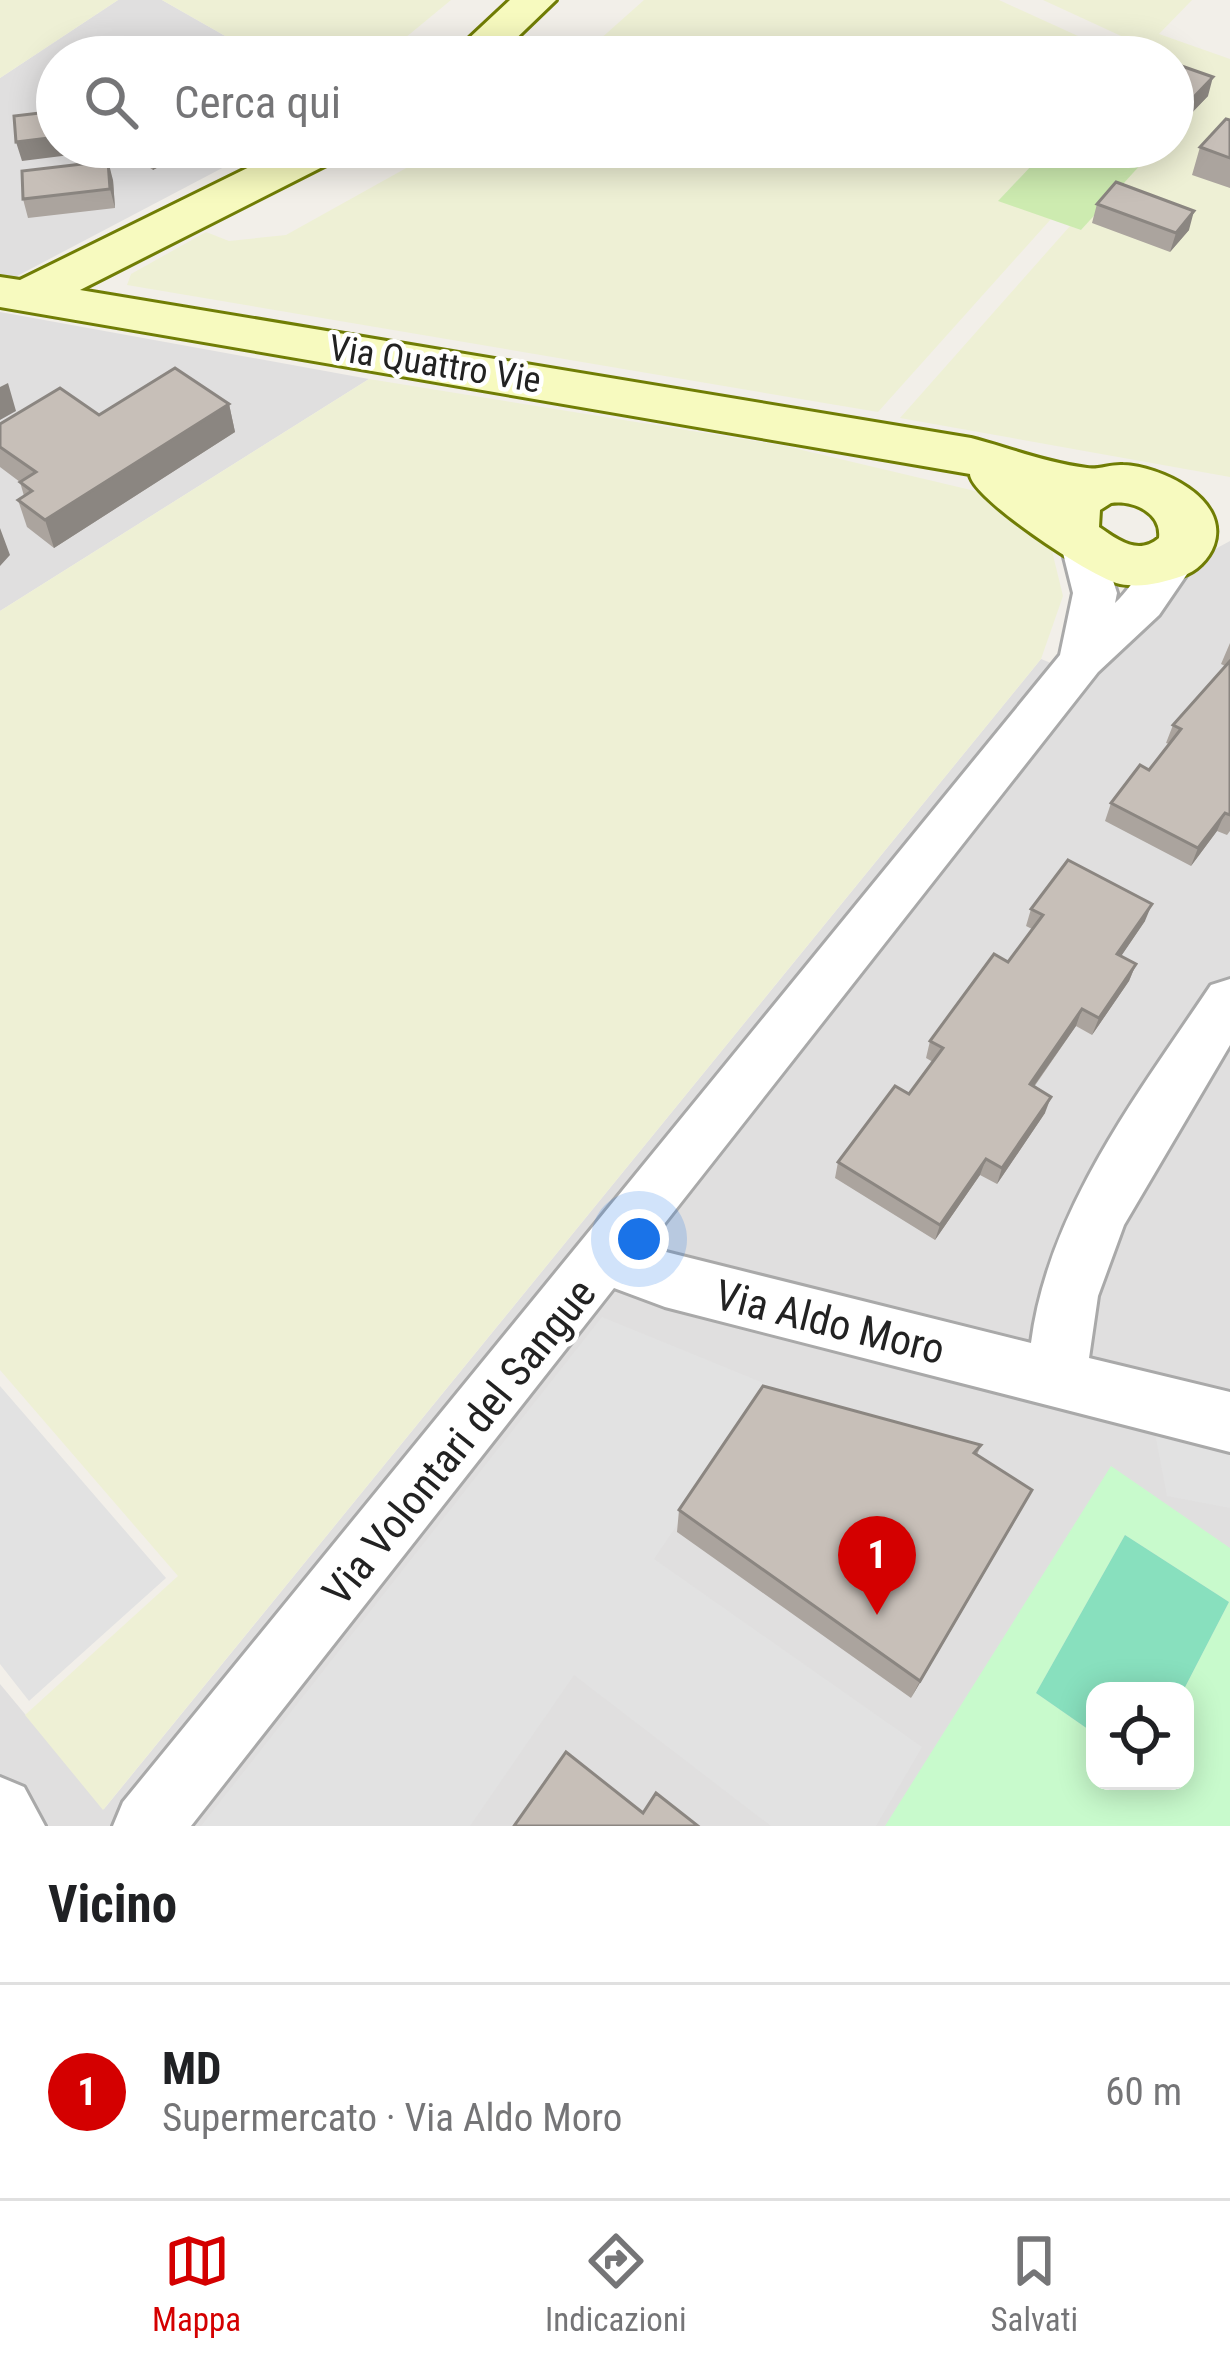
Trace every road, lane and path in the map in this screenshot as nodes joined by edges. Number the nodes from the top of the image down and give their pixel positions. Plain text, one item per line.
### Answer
1 (535, 0) edge
2 (495, 36) edge
3 (282, 168) edge
4 (9, 300) edge
5 (1160, 490) junction
6 (1230, 505) edge
7 (1082, 523) junction
8 (1198, 545) edge
9 (1082, 660) junction
10 (1230, 1001) edge
11 (606, 1259) junction
12 (1056, 1379) junction
13 (1230, 1422) edge
14 (0, 1811) edge
15 (11, 1826) edge
16 (146, 1826) edge

1 - 2 street
3 - 4 street
4 - 7 street, Via Quattro Vie
5 - 6 street
5 - 7 street
5 - 8 street
7 - 8 street, Via Quattro Vie
7 - 9 street, Via Volontari del Sangue
8 - 9 street, Via Volontari del Sangue
9 - 11 street, Via Volontari del Sangue
10 - 12 street
11 - 12 street, Via Aldo Moro
11 - 16 street, Via Volontari del Sangue
12 - 13 street, Via Aldo Moro
14 - 15 street

